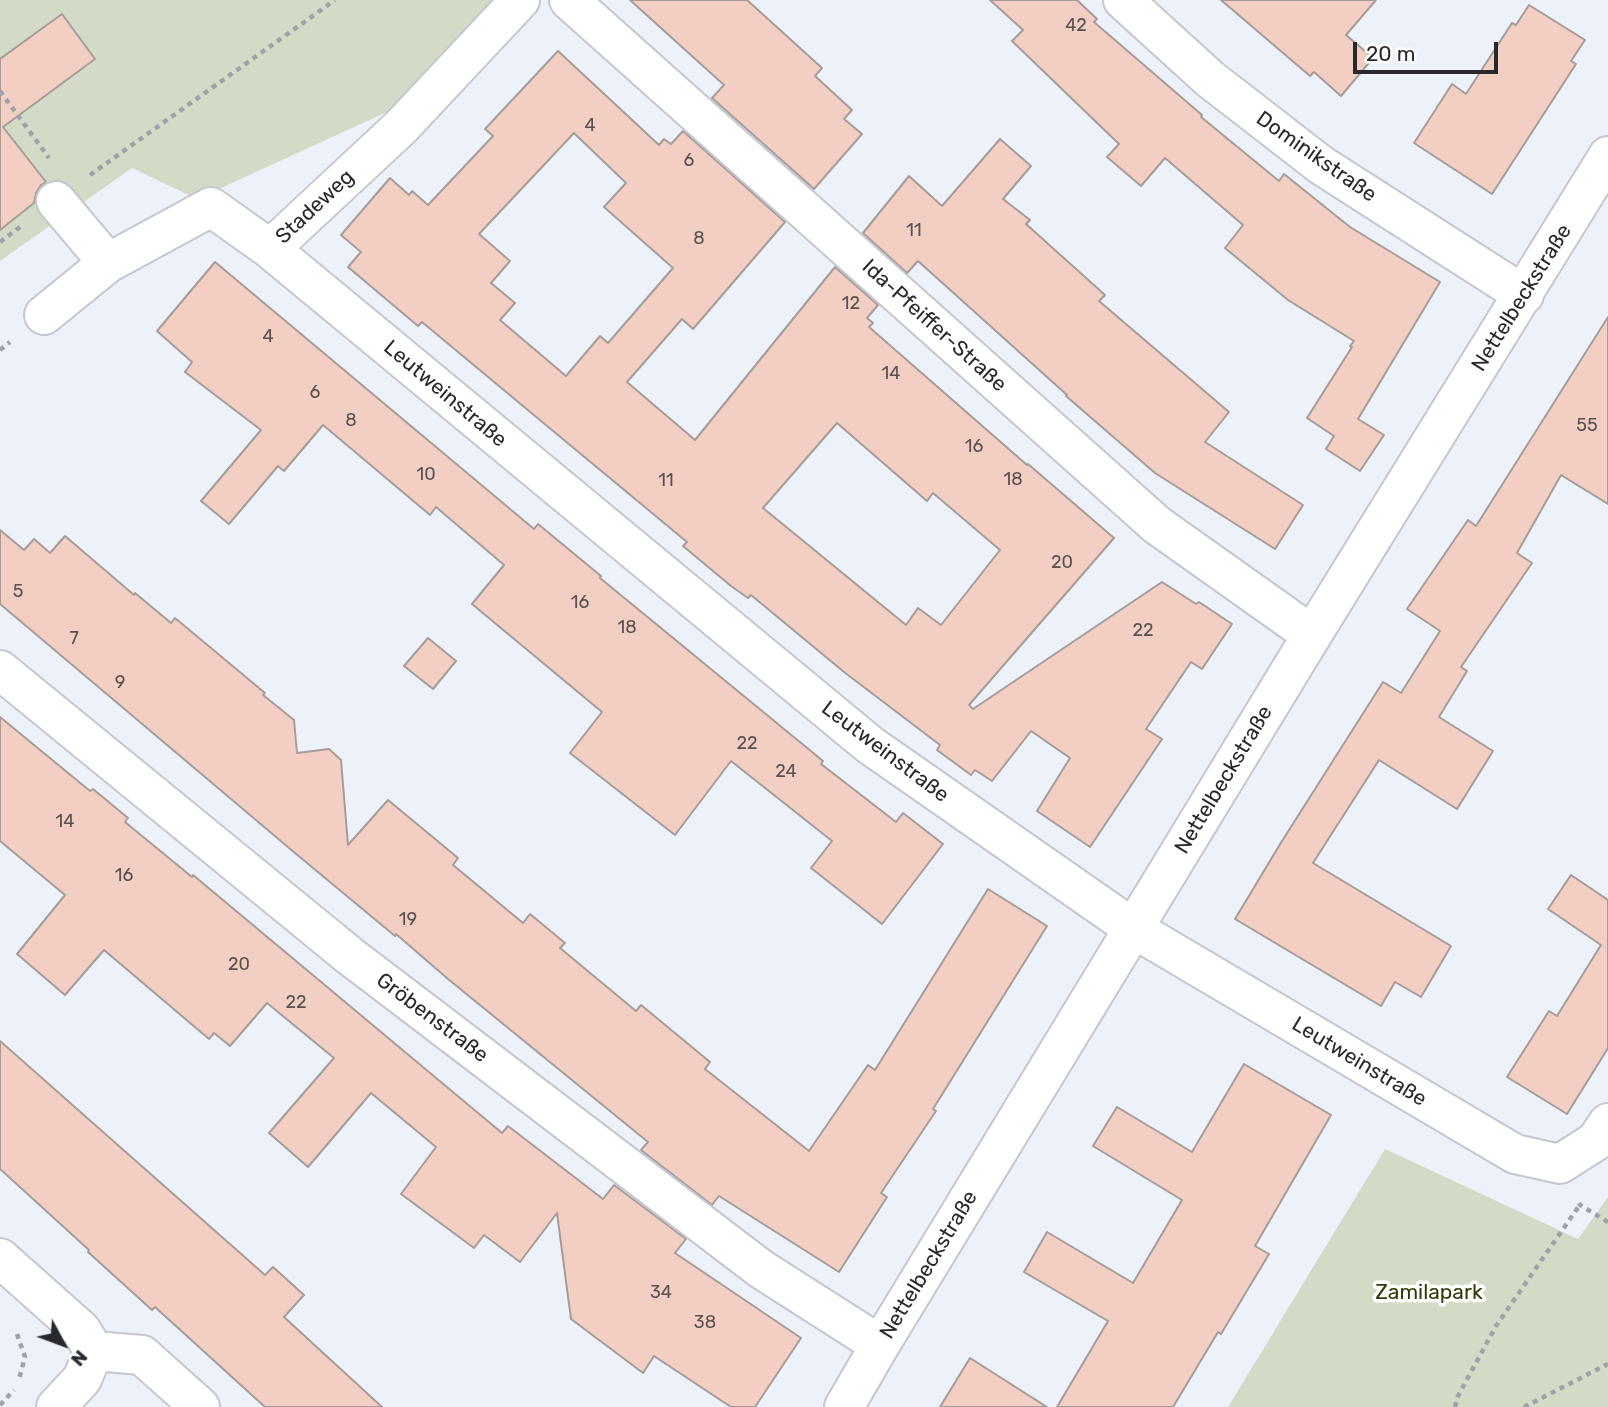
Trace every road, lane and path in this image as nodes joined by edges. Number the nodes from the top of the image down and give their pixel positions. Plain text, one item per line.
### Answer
1 (335, 0) edge
2 (520, 0) edge
3 (569, 0) edge
4 (1123, 0) edge
5 (0, 91) edge
6 (1608, 156) edge
7 (64, 183) junction
8 (270, 248) junction
9 (108, 263) junction
10 (1524, 295) junction
11 (44, 315) dead end
12 (1312, 635) junction
13 (0, 670) edge
14 (1133, 929) junction
15 (1608, 1123) edge
16 (1580, 1205) dead end
17 (0, 1258) edge
18 (15, 1328) dead end
19 (880, 1345) junction
20 (94, 1351) junction
21 (1608, 1364) edge
22 (0, 1405) edge
23 (56, 1407) edge
24 (200, 1407) edge
25 (844, 1407) edge
26 (1455, 1407) edge
27 (1524, 1407) edge

1 - 7 path
2 - 8 street, Stadeweg
3 - 12 street, Ida-Pfeiffer-Straße
4 - 10 street, Dominikstraße
5 - 7 path
6 - 10 street, Nettelbeckstraße
7 - 9 street
8 - 9 street, Stadeweg
8 - 14 street, Leutweinstraße
9 - 11 street, Stadeweg
10 - 12 street, Nettelbeckstraße
12 - 14 street, Nettelbeckstraße
13 - 19 street, Gröbenstraße
14 - 15 street, Leutweinstraße
14 - 19 street, Nettelbeckstraße
16 - 26 path
17 - 20 street
18 - 22 path
19 - 25 street, Nettelbeckstraße
20 - 23 street
20 - 24 street
21 - 27 path

